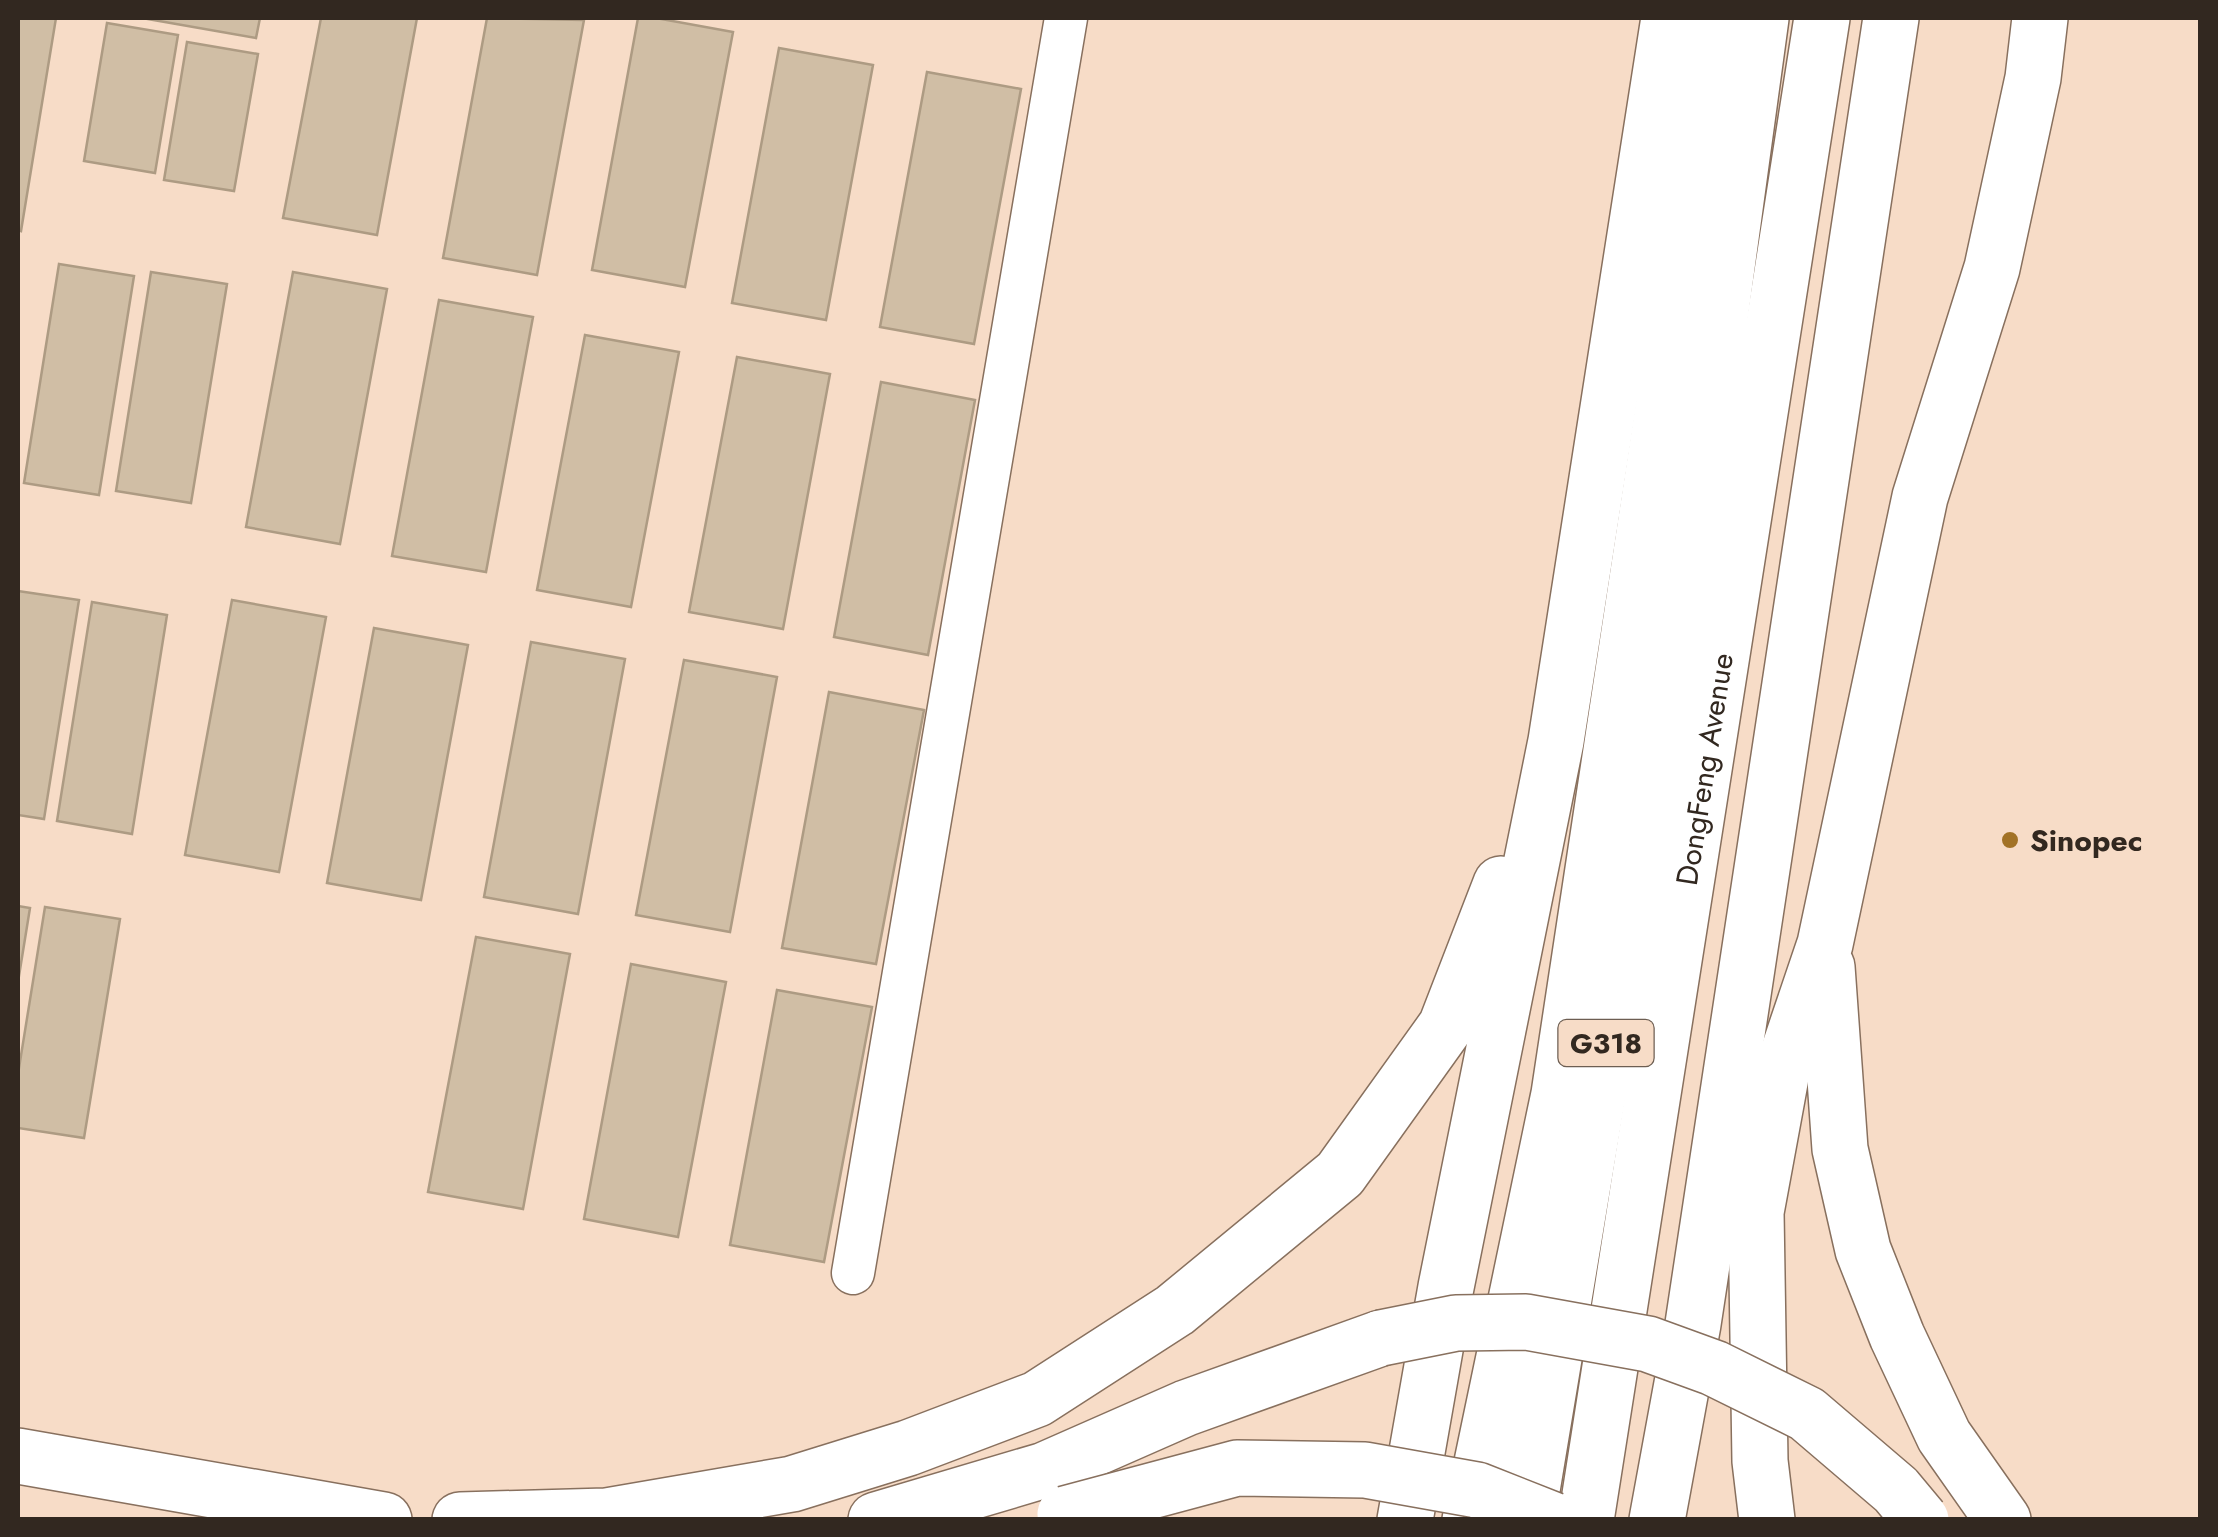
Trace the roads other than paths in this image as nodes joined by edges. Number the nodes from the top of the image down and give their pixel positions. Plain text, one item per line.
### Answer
1 (1066, 18) edge
2 (1669, 18) edge
3 (1722, 18) edge
4 (1760, 18) edge
5 (1822, 18) edge
6 (1891, 18) edge
7 (2040, 18) edge
8 (1556, 741) junction
9 (1825, 944) junction
10 (853, 1274) dead end
11 (18, 1456) edge
12 (384, 1520) edge
13 (460, 1520) edge
14 (876, 1520) edge
15 (1049, 1520) edge
16 (1405, 1520) edge
17 (1470, 1520) edge
18 (1527, 1520) edge
19 (1553, 1520) edge
20 (1586, 1520) edge
21 (1657, 1520) edge
22 (1767, 1520) edge
23 (1921, 1520) edge
24 (2003, 1520) edge

1 - 10 lane
2 - 8 main road
3 - 17 main road
4 - 18 main road, DongFeng Avenue / G318, bridge
5 - 20 main road, DongFeng Avenue / G318
6 - 21 main road
7 - 9 main road
8 - 13 main road
8 - 16 main road
9 - 22 main road
9 - 24 main road
11 - 12 main road
14 - 23 main road, bridge
15 - 19 main road, bridge

